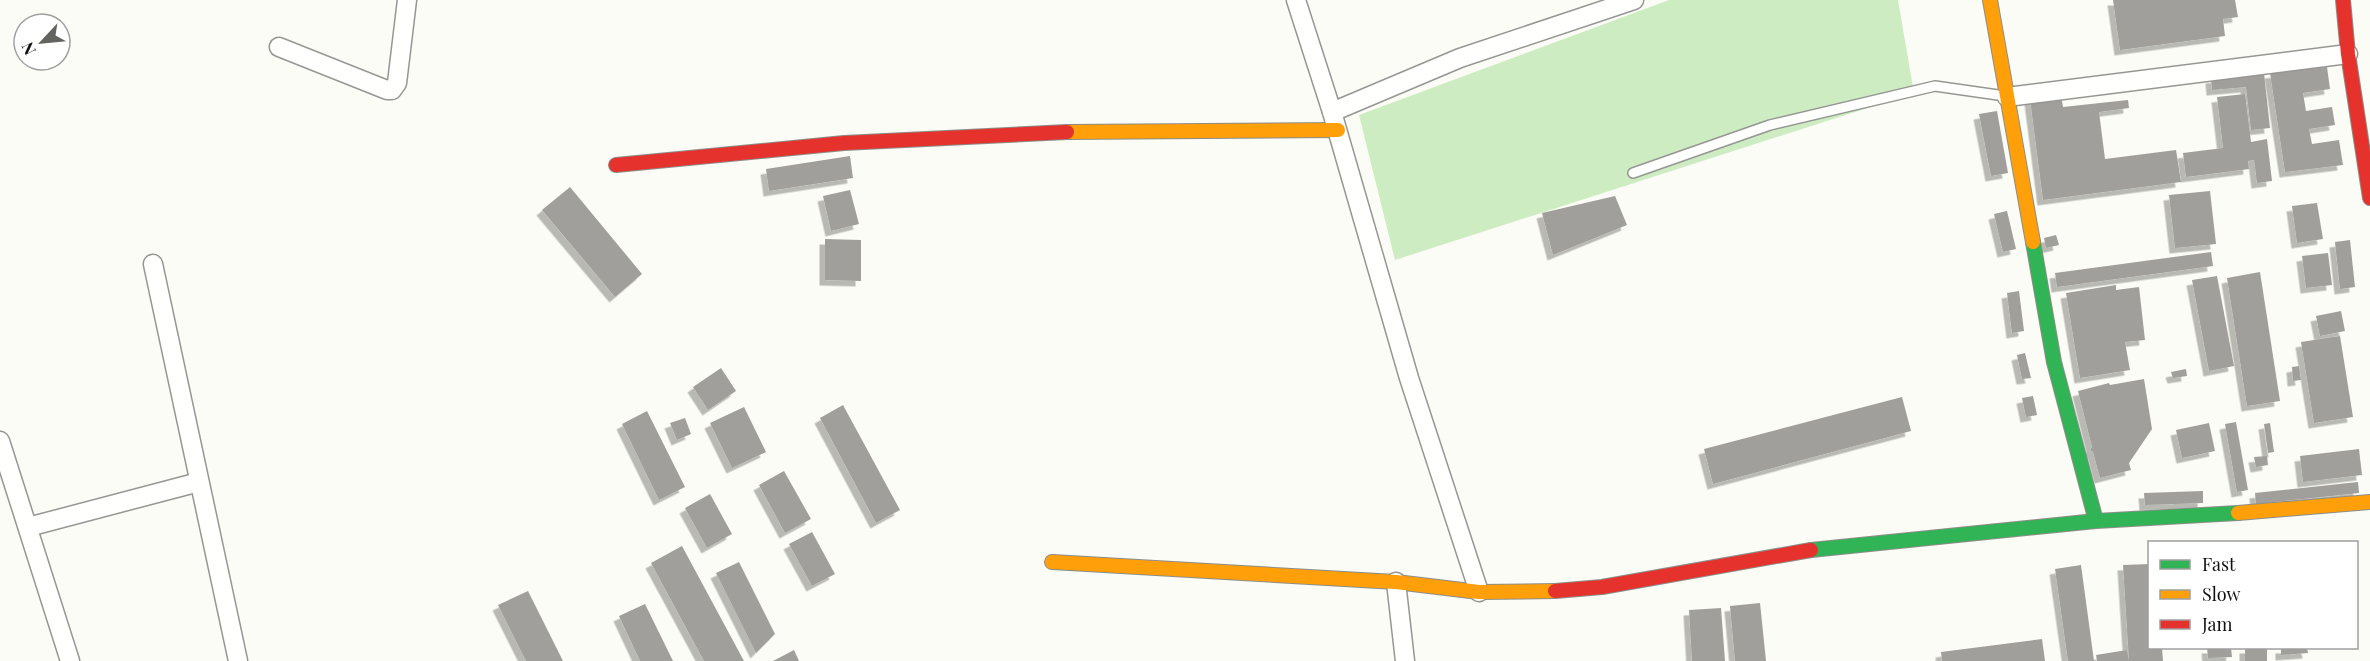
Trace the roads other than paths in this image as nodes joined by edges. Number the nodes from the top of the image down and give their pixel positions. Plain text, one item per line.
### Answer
1 (407, 0) edge
2 (1296, 0) edge
3 (1634, 0) edge
4 (1990, 0) edge
5 (2343, 0) edge
6 (279, 47) dead end
7 (2348, 54) junction
8 (2007, 97) junction
9 (1332, 112) junction
10 (1338, 130) junction
11 (2366, 148) edge
12 (616, 165) dead end
13 (1634, 173) dead end
14 (2370, 198) edge
15 (153, 264) dead end
16 (0, 441) edge
17 (199, 482) junction
18 (2370, 502) edge
19 (2096, 521) junction
20 (28, 527) junction
21 (1052, 562) dead end
22 (1396, 582) junction
23 (1479, 592) junction
24 (70, 661) edge
25 (238, 661) edge
26 (1405, 661) edge

1 - 6 street
2 - 9 street
3 - 9 street
4 - 8 street
5 - 7 street
7 - 8 street
7 - 11 street
8 - 13 lane
8 - 19 street
9 - 10 street
10 - 12 street
10 - 23 street
11 - 14 street
15 - 17 street
16 - 20 street
17 - 20 street
17 - 25 street
18 - 19 street
19 - 23 street
20 - 24 street
21 - 22 street
22 - 23 street
22 - 26 street

